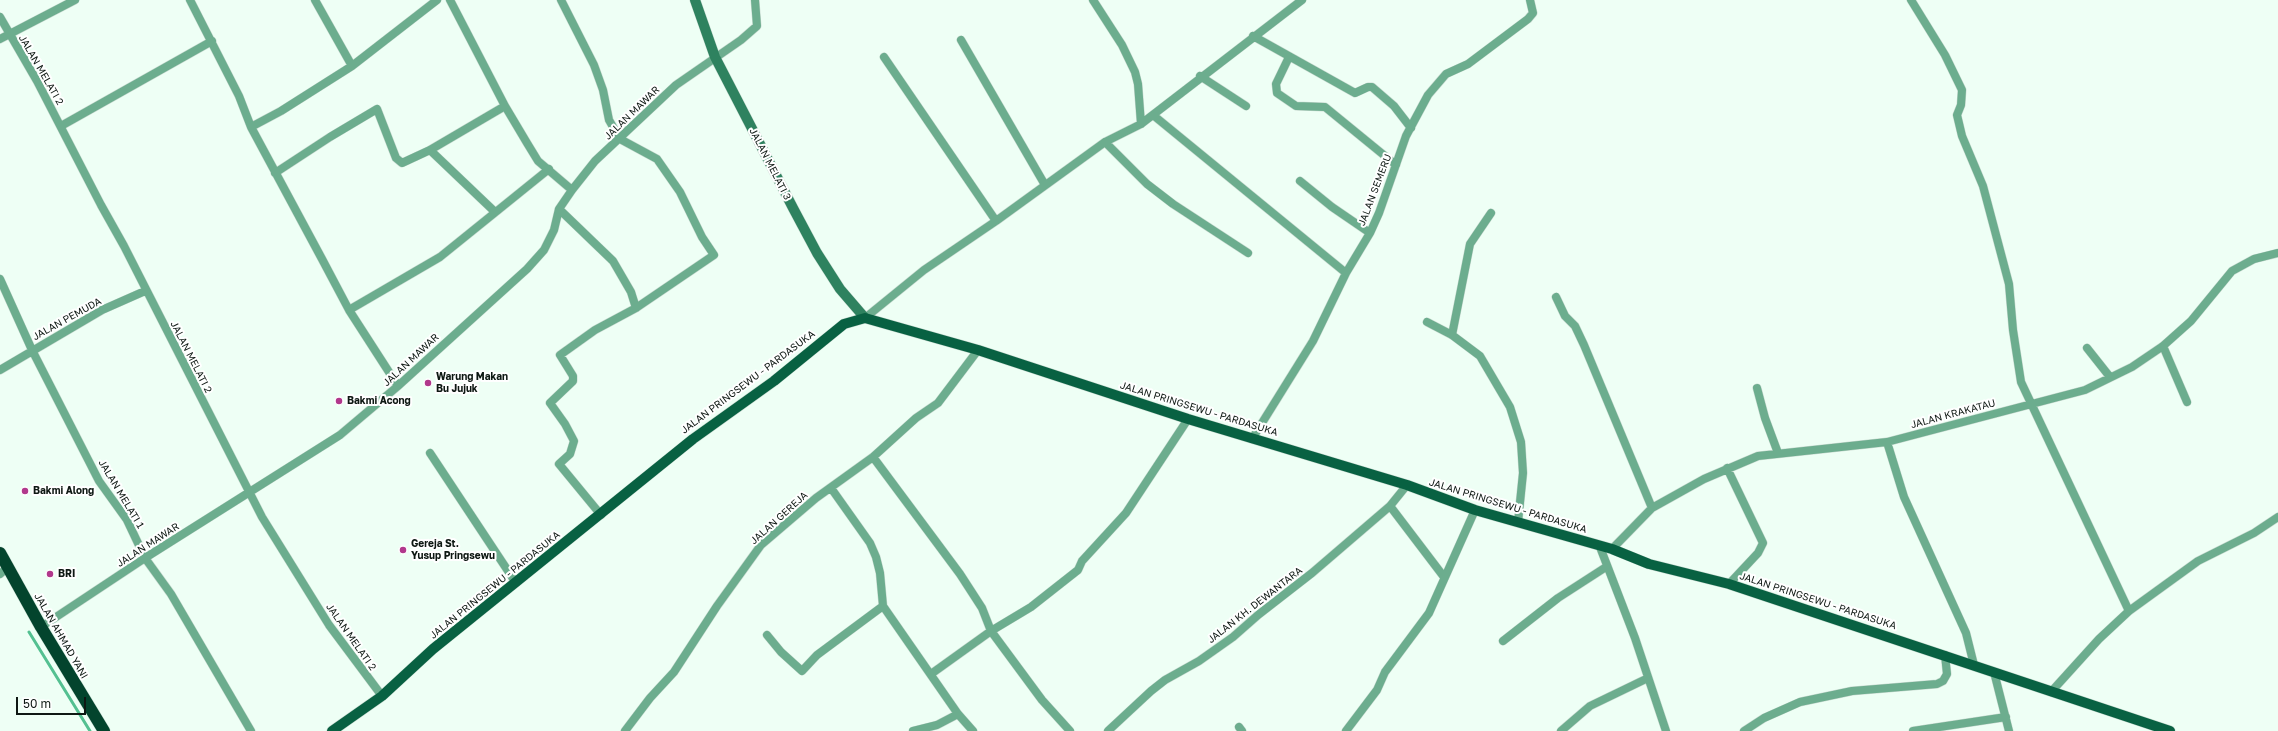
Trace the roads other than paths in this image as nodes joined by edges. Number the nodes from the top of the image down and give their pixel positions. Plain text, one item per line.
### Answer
1 (75, 0) edge
2 (190, 0) edge
3 (315, 0) edge
4 (437, 0) edge
5 (450, 0) edge
6 (561, 0) edge
7 (695, 0) edge
8 (755, 0) edge
9 (1093, 0) edge
10 (1302, 0) edge
11 (1530, 0) edge
12 (1911, 0) edge
13 (0, 17) edge
14 (8, 34) junction
15 (1253, 36) junction
16 (0, 39) edge
17 (961, 40) dead end
18 (212, 41) junction
19 (1289, 56) junction
20 (715, 57) junction
21 (884, 57) dead end
22 (352, 66) junction
23 (1200, 76) junction
24 (505, 106) junction
25 (1246, 106) dead end
26 (1152, 115) junction
27 (1140, 124) junction
28 (61, 126) junction
29 (251, 127) junction
30 (1411, 128) junction
31 (620, 139) junction
32 (1105, 142) junction
33 (430, 150) junction
34 (1396, 164) junction
35 (550, 169) junction
36 (275, 173) junction
37 (1300, 181) dead end
38 (1046, 185) junction
39 (572, 190) junction
40 (559, 209) junction
41 (495, 212) junction
42 (1491, 213) dead end
43 (996, 221) junction
44 (1370, 233) junction
45 (1248, 253) dead end
46 (2278, 253) edge
47 (1346, 273) junction
48 (0, 279) edge
49 (145, 290) junction
50 (1556, 297) dead end
51 (636, 308) junction
52 (349, 310) junction
53 (865, 318) junction
54 (1427, 322) dead end
55 (1452, 335) junction
56 (2163, 346) junction
57 (2087, 348) dead end
58 (32, 350) junction
59 (978, 350) junction
60 (0, 370) edge
61 (2110, 377) junction
62 (398, 386) junction
63 (1757, 388) dead end
64 (2187, 402) dead end
65 (2031, 405) junction
66 (1188, 419) junction
67 (1252, 439) junction
68 (1887, 442) junction
69 (1778, 453) junction
70 (430, 454) dead end
71 (873, 457) junction
72 (1727, 468) junction
73 (1407, 485) junction
74 (831, 488) junction
75 (250, 493) junction
76 (1390, 506) junction
77 (1652, 508) junction
78 (1475, 510) junction
79 (601, 514) junction
80 (2278, 517) edge
81 (1518, 522) junction
82 (1600, 547) junction
83 (1612, 549) junction
84 (0, 553) edge
85 (145, 558) junction
86 (1606, 566) junction
87 (4, 570) edge
88 (1444, 576) junction
89 (516, 584) junction
90 (1729, 584) junction
91 (883, 606) junction
92 (2129, 611) junction
93 (41, 627) junction
94 (991, 631) junction
95 (767, 635) dead end
96 (1503, 641) dead end
97 (1945, 655) junction
98 (1974, 665) junction
99 (1994, 672) junction
100 (930, 674) junction
101 (1648, 678) junction
102 (2051, 692) junction
103 (382, 696) junction
104 (958, 714) junction
105 (2006, 717) junction
106 (1956, 728) edge
107 (104, 731) edge
108 (251, 731) edge
109 (332, 731) edge
110 (625, 731) edge
111 (913, 731) edge
112 (973, 731) edge
113 (1070, 731) edge
114 (1108, 731) edge
115 (1346, 731) edge
116 (1561, 731) edge
117 (1666, 731) edge
118 (1744, 731) edge
119 (1913, 731) edge
120 (2009, 731) edge
121 (2170, 731) edge

1 - 14 street
2 - 18 street
3 - 22 street
4 - 22 street
5 - 24 street
6 - 31 street
7 - 20 street, JALAN MELATI 3
8 - 20 street, JALAN MAWAR
9 - 27 street
10 - 15 street
11 - 30 street, JALAN SEMERU
12 - 65 street
13 - 14 street, JALAN MELATI 2
14 - 16 street
14 - 28 street, JALAN MELATI 2
15 - 19 street
15 - 23 street
17 - 38 street
18 - 28 street
18 - 29 street
19 - 30 street
19 - 34 street
20 - 31 street, JALAN MAWAR
20 - 53 street, JALAN MELATI 3
21 - 43 street
22 - 29 street
23 - 25 street
23 - 26 street
24 - 33 street
24 - 35 street
26 - 27 street
26 - 47 street
27 - 32 street
28 - 49 street, JALAN MELATI 2
29 - 36 street
30 - 34 street, JALAN SEMERU
31 - 39 street, JALAN MAWAR
31 - 51 street
32 - 38 street
32 - 45 street
33 - 36 street
33 - 41 street
34 - 44 street, JALAN SEMERU
35 - 39 street
35 - 41 street
36 - 52 street
37 - 44 street
38 - 43 street
39 - 40 street, JALAN MAWAR
40 - 51 street
40 - 62 street, JALAN MAWAR
41 - 52 street
42 - 55 street
43 - 53 street
44 - 47 street, JALAN SEMERU
46 - 56 street, JALAN KRAKATAU
47 - 67 street, JALAN SEMERU
48 - 58 street, JALAN MELATI 1
49 - 58 street, JALAN PEMUDA
49 - 75 street, JALAN MELATI 2
50 - 77 street
51 - 79 street
52 - 62 street
53 - 59 main road, JALAN PRINGSEWU - PARDASUKA
53 - 79 main road, JALAN PRINGSEWU - PARDASUKA
54 - 55 street
55 - 81 street
56 - 61 street, JALAN KRAKATAU
56 - 64 street
57 - 61 street
58 - 60 street, JALAN PEMUDA
58 - 85 street, JALAN MELATI 1
59 - 66 main road, JALAN PRINGSEWU - PARDASUKA
59 - 71 street, JALAN GEREJA
61 - 65 street, JALAN KRAKATAU
62 - 75 street, JALAN MAWAR
63 - 69 street
65 - 68 street, JALAN KRAKATAU
65 - 92 street
66 - 67 main road, JALAN PRINGSEWU - PARDASUKA
66 - 94 street
67 - 73 main road, JALAN PRINGSEWU - PARDASUKA
68 - 69 street, JALAN KRAKATAU
68 - 98 street
69 - 72 street, JALAN KRAKATAU
70 - 89 street
71 - 74 street, JALAN GEREJA
71 - 94 street
72 - 77 street, JALAN KRAKATAU
72 - 90 street
73 - 76 street, JALAN KH. DEWANTARA
73 - 78 main road, JALAN PRINGSEWU - PARDASUKA
74 - 91 street
74 - 110 street, JALAN GEREJA
75 - 85 street, JALAN MAWAR
75 - 103 street, JALAN MELATI 2
76 - 88 street
76 - 114 street, JALAN KH. DEWANTARA
77 - 83 street, JALAN KRAKATAU
78 - 81 main road, JALAN PRINGSEWU - PARDASUKA
78 - 88 street
79 - 89 main road, JALAN PRINGSEWU - PARDASUKA
80 - 92 street
81 - 82 main road, JALAN PRINGSEWU - PARDASUKA
82 - 83 main road, JALAN PRINGSEWU - PARDASUKA
82 - 86 street
83 - 90 main road, JALAN PRINGSEWU - PARDASUKA
84 - 87 highway, JALAN AHMAD YANI
85 - 93 street, JALAN MAWAR
85 - 108 street, JALAN MELATI 1
86 - 96 street
86 - 101 street
87 - 93 highway, JALAN AHMAD YANI
88 - 115 street
89 - 103 main road, JALAN PRINGSEWU - PARDASUKA
90 - 97 main road, JALAN PRINGSEWU - PARDASUKA
91 - 95 street
91 - 100 street
92 - 102 street
93 - 107 highway, JALAN AHMAD YANI
94 - 100 street
94 - 113 street
97 - 98 main road, JALAN PRINGSEWU - PARDASUKA
97 - 118 street
98 - 99 main road, JALAN PRINGSEWU - PARDASUKA
99 - 102 main road, JALAN PRINGSEWU - PARDASUKA
99 - 105 street
100 - 104 street
101 - 116 street
101 - 117 street
102 - 121 main road, JALAN PRINGSEWU - PARDASUKA
103 - 109 main road, JALAN PRINGSEWU - PARDASUKA
104 - 111 street
104 - 112 street
105 - 106 street
105 - 120 street
106 - 119 street

